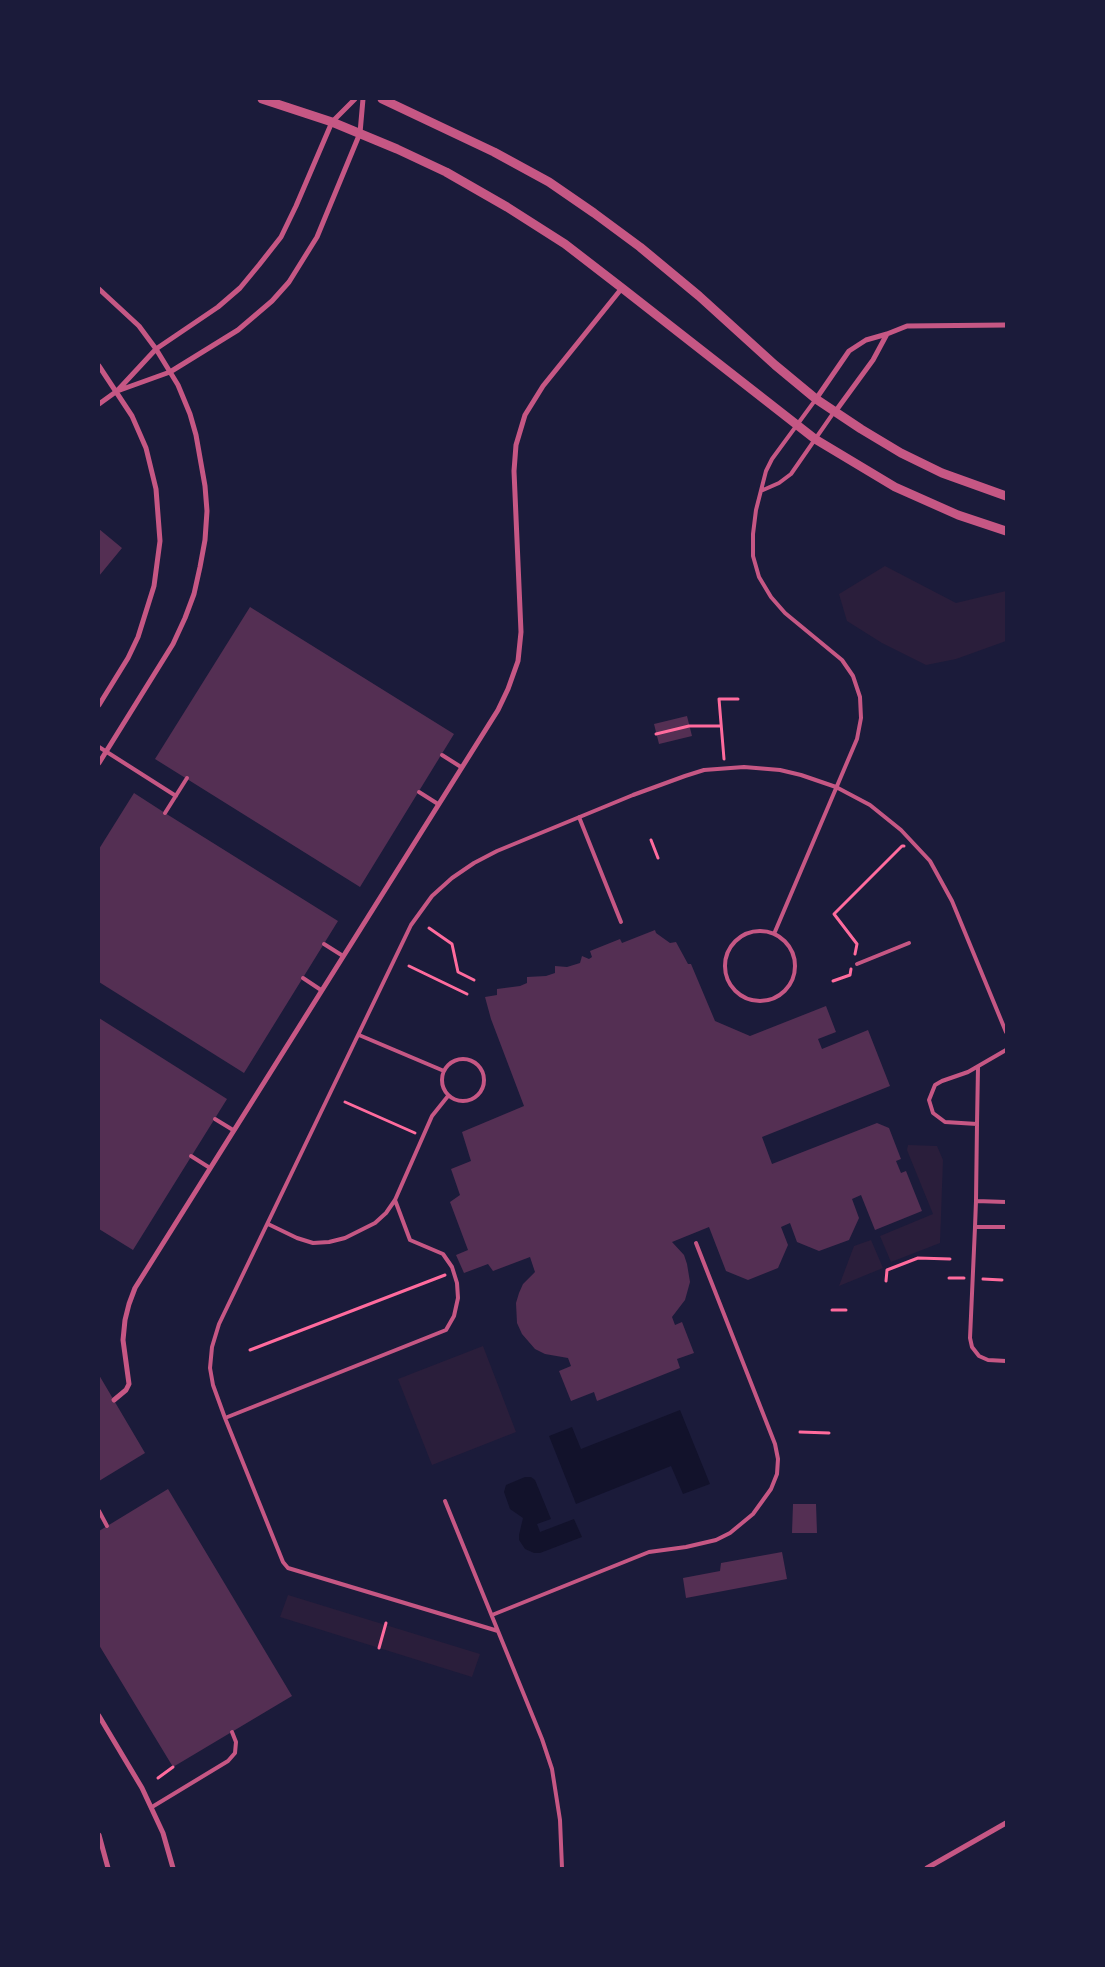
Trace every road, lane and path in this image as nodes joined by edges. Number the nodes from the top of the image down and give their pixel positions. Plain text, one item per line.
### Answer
1 (262, 99) edge
2 (355, 99) edge
3 (362, 99) edge
4 (382, 99) edge
5 (332, 122) junction
6 (360, 133) junction
7 (622, 288) junction
8 (99, 289) edge
9 (1006, 325) edge
10 (886, 334) junction
11 (156, 349) junction
12 (99, 366) edge
13 (170, 372) junction
14 (117, 391) junction
15 (816, 399) junction
16 (99, 404) edge
17 (834, 412) junction
18 (797, 425) junction
19 (815, 439) junction
20 (763, 490) junction
21 (1006, 496) edge
22 (1006, 531) edge
23 (738, 699) dead end
24 (99, 705) edge
25 (722, 726) junction
26 (656, 734) dead end
27 (99, 747) edge
28 (106, 752) junction
29 (442, 755) dead end
30 (724, 759) dead end
31 (99, 764) edge
32 (461, 767) junction
33 (187, 778) dead end
34 (836, 788) junction
35 (419, 792) dead end
36 (176, 796) junction
37 (438, 804) junction
38 (164, 814) dead end
39 (579, 817) junction
40 (651, 840) dead end
41 (916, 846) junction
42 (658, 858) dead end
43 (620, 922) dead end
44 (429, 928) dead end
45 (774, 934) junction
46 (909, 943) dead end
47 (324, 944) dead end
48 (343, 956) junction
49 (854, 957) dead end
50 (857, 964) dead end
51 (409, 966) dead end
52 (852, 966) dead end
53 (303, 978) dead end
54 (474, 980) dead end
55 (834, 980) dead end
56 (321, 990) junction
57 (467, 994) dead end
58 (1006, 1032) edge
59 (359, 1034) junction
60 (1006, 1050) edge
61 (978, 1067) junction
62 (444, 1071) junction
63 (448, 1096) junction
64 (345, 1102) dead end
65 (215, 1118) dead end
66 (977, 1124) junction
67 (233, 1130) junction
68 (424, 1133) junction
69 (191, 1156) dead end
70 (210, 1168) junction
71 (395, 1200) junction
72 (976, 1201) junction
73 (1006, 1202) edge
74 (268, 1224) junction
75 (975, 1227) junction
76 (1006, 1228) edge
77 (696, 1244) dead end
78 (950, 1258) dead end
79 (454, 1272) junction
80 (886, 1282) dead end
81 (832, 1310) dead end
82 (846, 1310) dead end
83 (250, 1350) dead end
84 (1006, 1361) edge
85 (114, 1400) dead end
86 (225, 1418) junction
87 (800, 1432) dead end
88 (829, 1433) dead end
89 (445, 1501) dead end
90 (99, 1512) edge
91 (107, 1526) dead end
92 (492, 1615) junction
93 (386, 1624) dead end
94 (498, 1631) junction
95 (379, 1648) dead end
96 (99, 1716) edge
97 (232, 1732) dead end
98 (173, 1767) dead end
99 (158, 1778) dead end
100 (152, 1808) junction
101 (1006, 1823) edge
102 (99, 1835) edge
103 (108, 1868) edge
104 (173, 1868) edge
105 (562, 1868) edge
106 (927, 1868) edge

1 - 5 street
2 - 5 street
3 - 6 street
4 - 15 street
5 - 6 street
5 - 11 street
6 - 7 street
6 - 13 street
7 - 18 street
7 - 32 street
8 - 11 street
9 - 10 street
10 - 15 street
10 - 17 street
11 - 13 street
11 - 14 street
12 - 14 street
13 - 14 street
13 - 28 street
14 - 16 street
14 - 24 street
15 - 17 street
15 - 18 lane
17 - 19 lane
17 - 21 street
18 - 19 street
18 - 20 lane
19 - 20 lane
19 - 22 street
20 - 34 lane
23 - 25 path
25 - 26 path
25 - 30 path
27 - 28 lane
28 - 31 street
28 - 36 lane
29 - 32 lane
32 - 37 street
33 - 36 lane
34 - 39 lane
34 - 41 lane
34 - 45 lane
35 - 37 lane
36 - 38 lane
37 - 48 street
39 - 43 lane
39 - 59 lane
40 - 42 path
41 - 49 path
41 - 58 lane
44 - 54 path
45 - 45 lane
46 - 50 lane
47 - 48 lane
48 - 56 street
51 - 57 path
52 - 55 path
53 - 56 lane
56 - 67 street
59 - 62 lane
59 - 74 lane
60 - 61 lane
61 - 66 lane
61 - 66 lane
62 - 63 lane
62 - 63 lane
63 - 68 lane
64 - 68 path
65 - 67 lane
66 - 72 lane
67 - 70 street
68 - 71 lane
69 - 70 lane
70 - 85 street
71 - 74 lane
71 - 79 lane
72 - 73 lane
72 - 75 lane
74 - 86 lane
75 - 76 lane
75 - 84 lane
77 - 92 lane
78 - 80 path
79 - 83 path
79 - 86 lane
81 - 82 path
86 - 94 lane
87 - 88 path
89 - 92 lane
90 - 91 lane
92 - 94 lane
93 - 95 path
94 - 105 lane
96 - 100 street
97 - 100 lane
98 - 99 path
100 - 104 street
101 - 106 street
102 - 103 street

